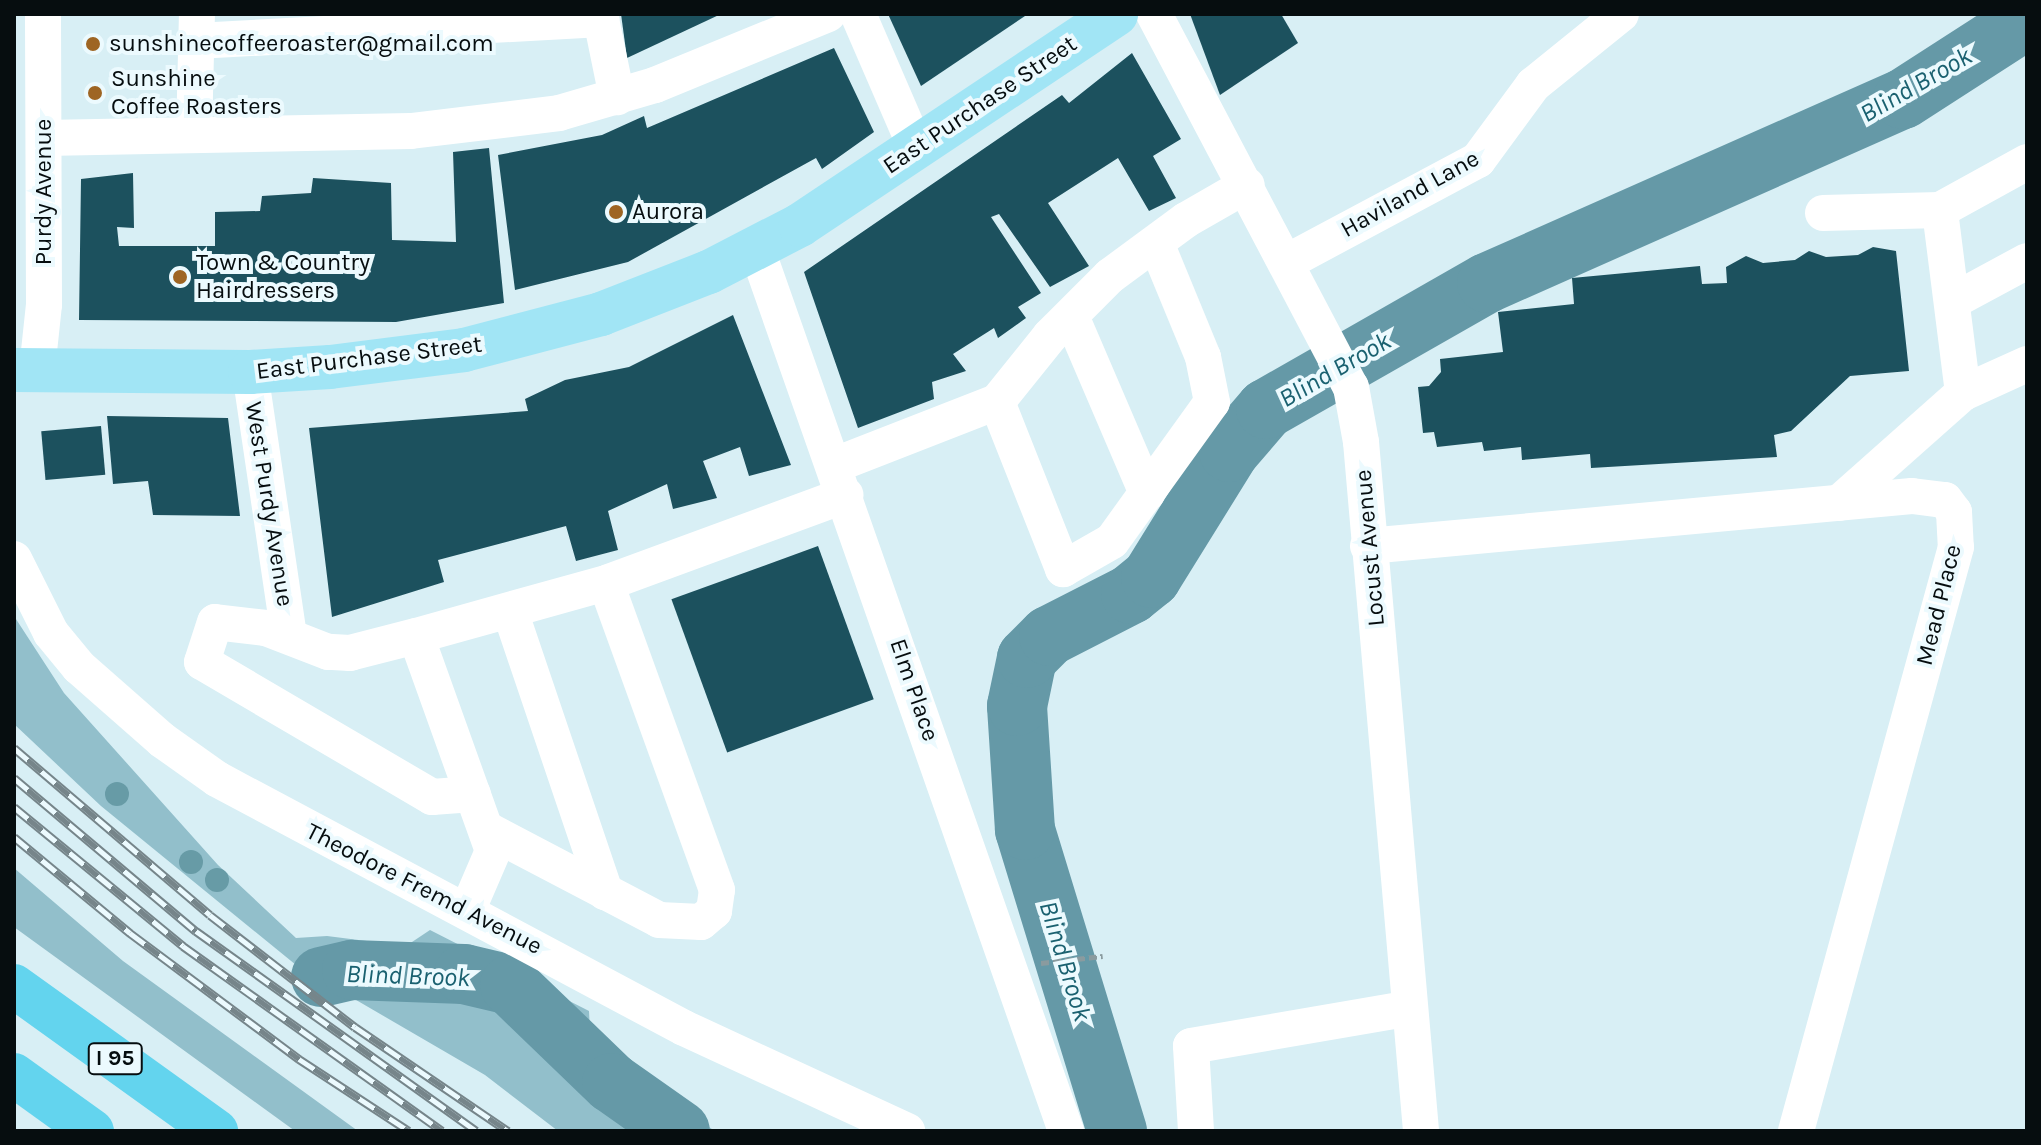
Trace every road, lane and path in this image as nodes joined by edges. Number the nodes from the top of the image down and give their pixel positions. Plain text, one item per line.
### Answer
1 (43, 14) edge
2 (828, 14) edge
3 (858, 14) edge
4 (1116, 14) edge
5 (1154, 14) edge
6 (1621, 14) edge
7 (600, 16) edge
8 (196, 28) edge
9 (617, 97) junction
10 (194, 135) junction
11 (916, 148) junction
12 (34, 151) edge
13 (2027, 162) edge
14 (1247, 185) junction
15 (1940, 210) junction
16 (1823, 213) dead end
17 (1156, 243) junction
18 (757, 250) junction
19 (1289, 261) junction
20 (2027, 261) edge
21 (1953, 301) junction
22 (1071, 316) junction
23 (2027, 364) edge
24 (26, 370) edge
25 (250, 372) junction
26 (1963, 393) junction
27 (997, 402) junction
28 (840, 480) junction
29 (1147, 493) junction
30 (1839, 503) junction
31 (1368, 546) junction
32 (14, 559) edge
33 (606, 583) junction
34 (510, 611) junction
35 (289, 636) junction
36 (416, 636) junction
37 (473, 794) junction
38 (486, 829) junction
39 (605, 892) junction
40 (468, 909) junction
41 (1103, 956) dead end
42 (1036, 964) dead end
43 (14, 986) edge
44 (1410, 1008) junction
45 (14, 1075) edge
46 (92, 1131) edge
47 (216, 1131) edge
48 (907, 1131) edge
49 (1066, 1131) edge
50 (1196, 1131) edge
51 (1421, 1131) edge
52 (1796, 1131) edge

1 - 12 street, Purdy Avenue
2 - 9 street
3 - 11 street
4 - 11 main road, East Purchase Street
5 - 14 street, Locust Avenue
6 - 19 street, Haviland Lane
7 - 8 street
7 - 9 street
8 - 10 street
9 - 10 street
10 - 12 street
11 - 18 main road, East Purchase Street
12 - 24 street, Purdy Avenue
13 - 15 street
14 - 17 street
14 - 19 street, Locust Avenue
15 - 16 street
15 - 21 street
17 - 22 street
17 - 29 street
18 - 25 main road, East Purchase Street
18 - 28 street, Elm Place
19 - 31 street, Locust Avenue
20 - 21 street
21 - 26 street
22 - 27 street
22 - 29 street
23 - 26 street
24 - 25 main road, East Purchase Street
25 - 35 street, West Purdy Avenue
26 - 30 street
27 - 28 street
27 - 29 street
28 - 33 street
28 - 49 street, Elm Place
30 - 31 street, Mead Place
30 - 52 street, Mead Place
31 - 44 street, Locust Avenue
32 - 40 street, Theodore Fremd Avenue
33 - 34 street
33 - 39 street
34 - 36 street
34 - 39 street
35 - 36 street
35 - 37 street
36 - 37 street
37 - 38 street
38 - 39 street
38 - 40 street
40 - 48 street, Theodore Fremd Avenue
41 - 42 path
43 - 47 highway, I 95
44 - 50 street
44 - 51 street, Locust Avenue
45 - 46 highway

